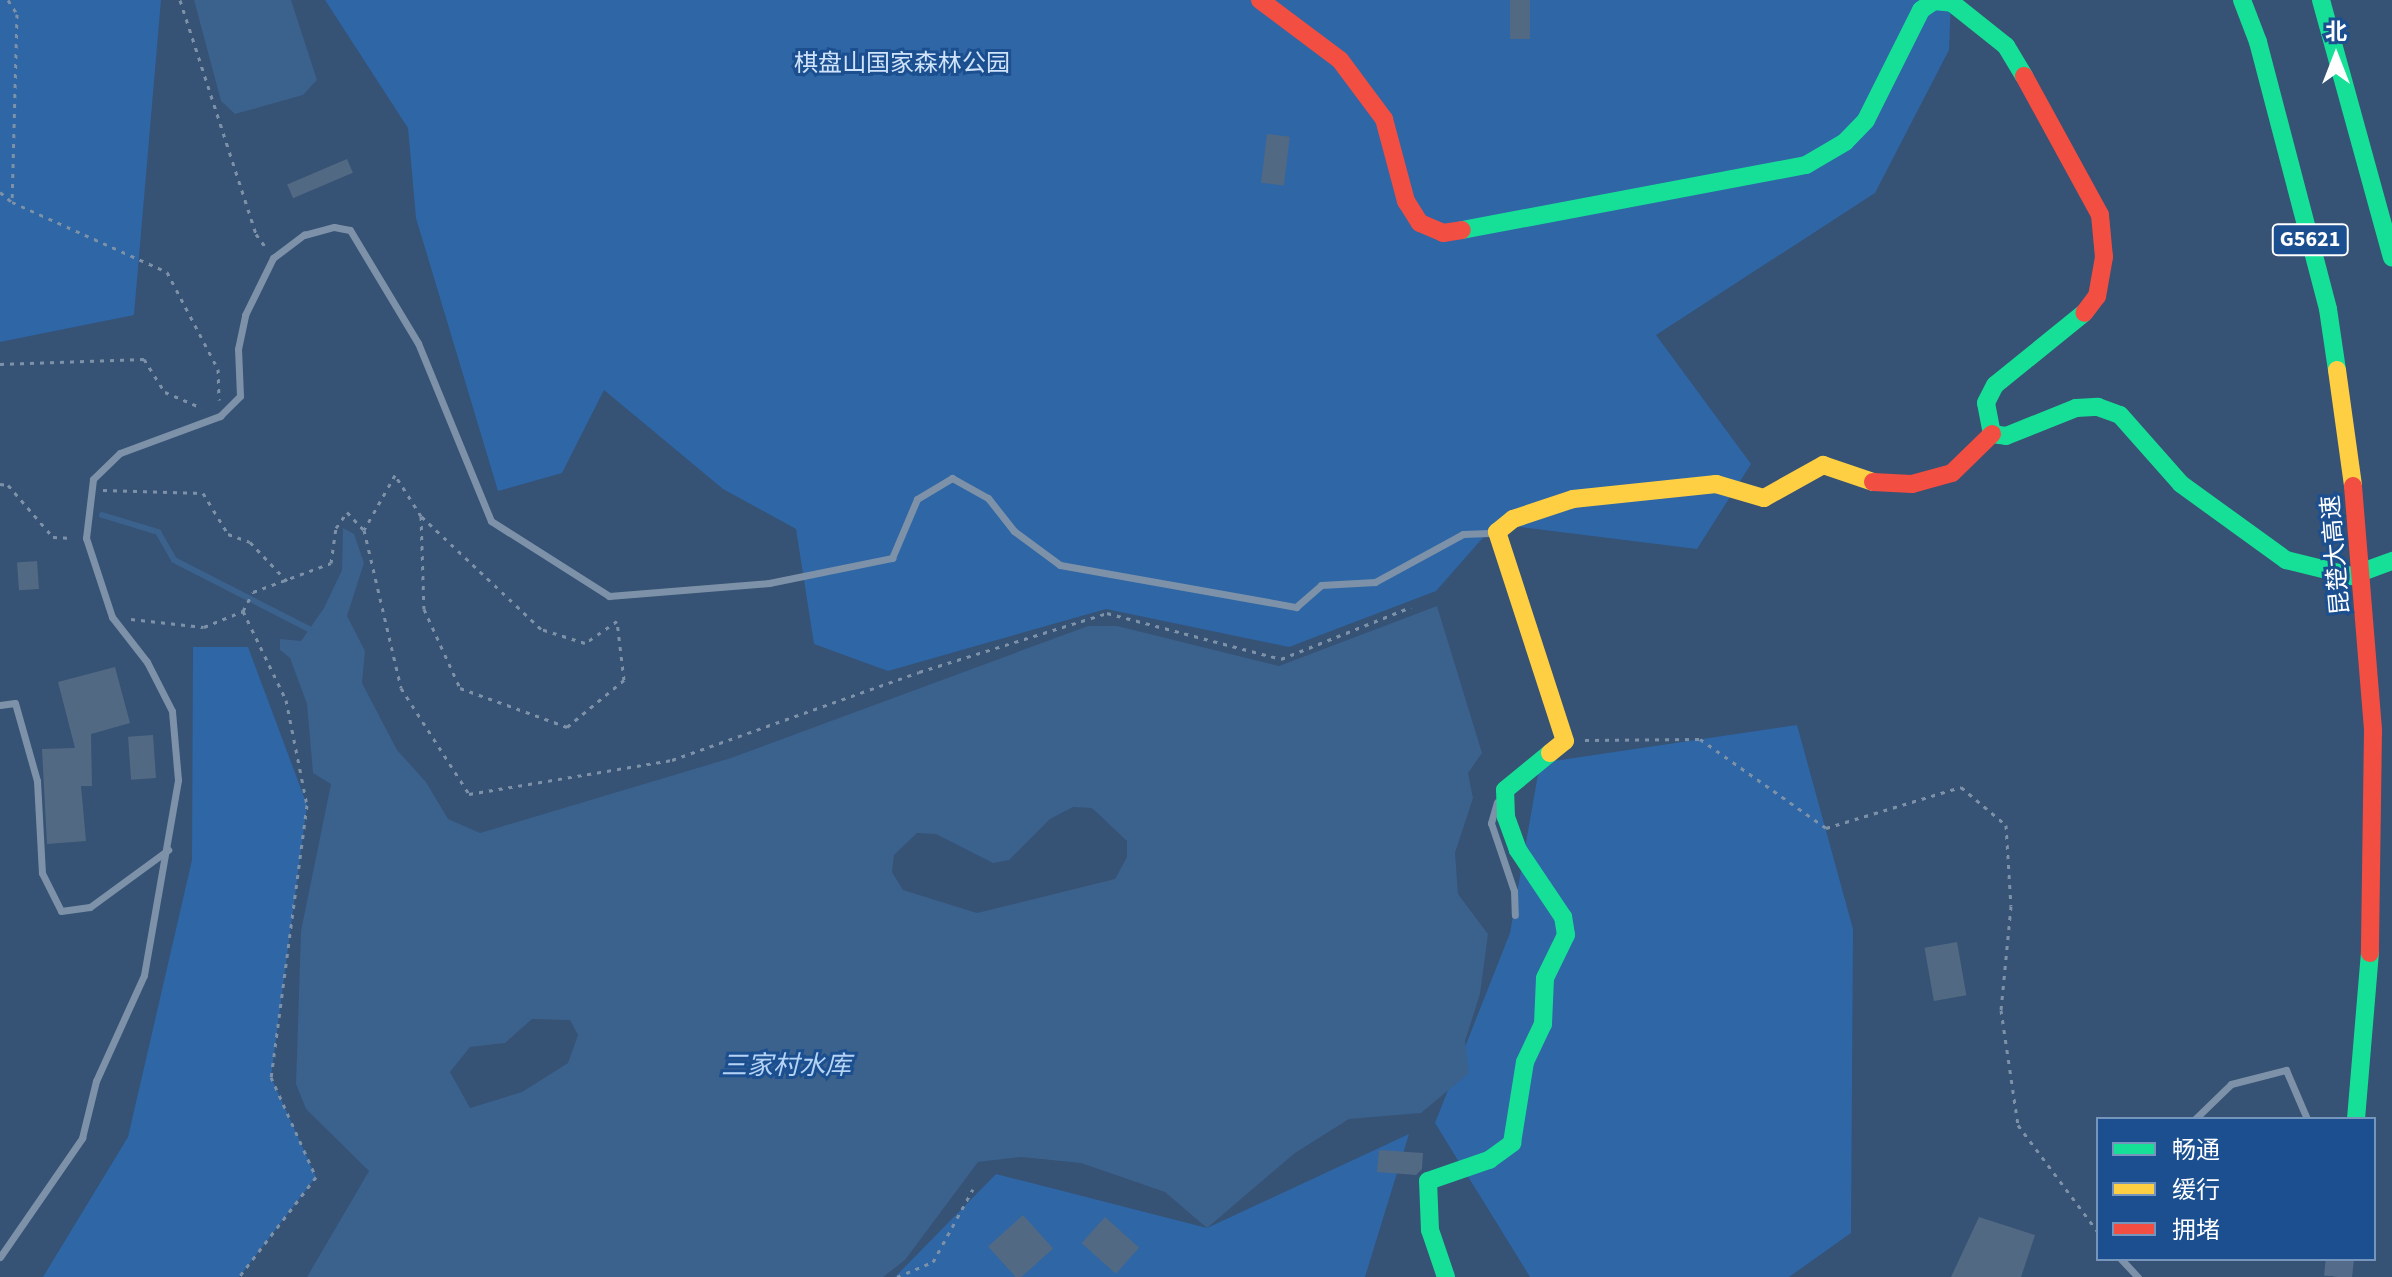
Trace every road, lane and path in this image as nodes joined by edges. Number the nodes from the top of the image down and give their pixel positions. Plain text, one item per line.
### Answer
1 (8, 0) edge
2 (180, 0) edge
3 (1260, 0) edge
4 (2242, 0) edge
5 (2321, 0) edge
6 (0, 192) edge
7 (12, 202) junction
8 (2392, 257) edge
9 (273, 258) junction
10 (0, 364) edge
11 (220, 416) junction
12 (1992, 434) junction
13 (0, 484) edge
14 (91, 490) junction
15 (421, 516) junction
16 (364, 530) junction
17 (1497, 532) junction
18 (86, 538) junction
19 (2392, 561) edge
20 (287, 581) junction
21 (1411, 607) dead end
22 (243, 611) junction
23 (112, 617) junction
24 (0, 705) edge
25 (1565, 741) junction
26 (1505, 790) junction
27 (168, 850) junction
28 (1515, 915) dead end
29 (2197, 1117) edge
30 (2306, 1117) edge
31 (2356, 1117) edge
32 (973, 1189) dead end
33 (2096, 1229) edge
34 (0, 1257) edge
35 (2123, 1261) edge
36 (239, 1277) edge
37 (897, 1277) edge
38 (1446, 1277) edge
39 (2138, 1277) edge

1 - 7 path
2 - 9 path
3 - 12 main road
4 - 31 main road, 昆楚大高速 / G5621, bridge
5 - 8 main road, G5621
6 - 7 path
7 - 11 path
9 - 11 lane
9 - 17 lane
10 - 11 path
11 - 14 lane
12 - 17 main road
12 - 19 main road
13 - 18 path
14 - 18 lane
14 - 20 path
15 - 15 path
15 - 16 path
16 - 20 path
16 - 21 path
17 - 25 main road
18 - 23 lane
20 - 22 path
22 - 23 path
22 - 36 path
23 - 27 lane
24 - 27 lane
25 - 26 main road
25 - 33 path
26 - 28 lane
26 - 38 main road
27 - 34 lane
29 - 30 lane
32 - 37 path
35 - 39 lane

